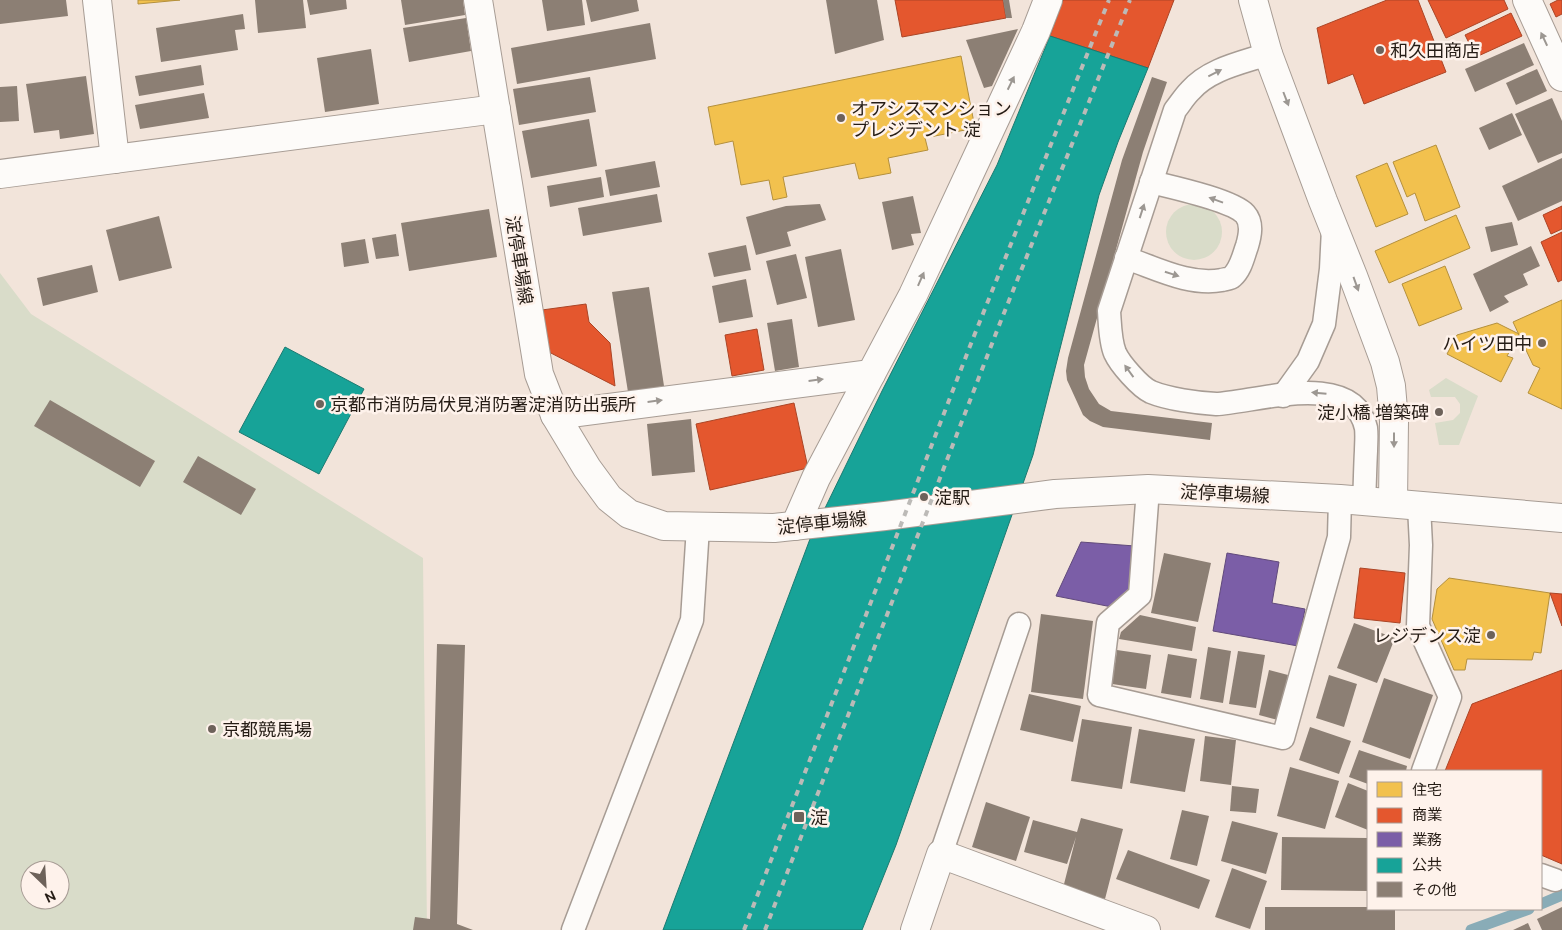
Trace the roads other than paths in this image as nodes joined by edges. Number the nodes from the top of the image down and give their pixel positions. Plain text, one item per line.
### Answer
1 (97, 0) edge
2 (478, 0) edge
3 (1048, 0) edge
4 (1253, 0) edge
5 (1527, 0) edge
6 (1268, 54) junction
7 (1562, 77) edge
8 (496, 108) junction
9 (115, 159) junction
10 (0, 174) edge
11 (1151, 182) junction
12 (1333, 225) junction
13 (1126, 258) junction
14 (871, 374) junction
15 (1283, 396) junction
16 (555, 415) junction
17 (1148, 490) junction
18 (1352, 500) junction
19 (1406, 504) junction
20 (1562, 518) edge
21 (795, 526) junction
22 (698, 527) junction
23 (1020, 624) dead end
24 (1423, 770) edge
25 (941, 854) junction
26 (573, 930) edge
27 (915, 930) edge
28 (1146, 930) edge

1 - 9 street
2 - 8 street, 淀停車場線
14 -> 3 street
4 - 6 street
7 -> 5 street
11 -> 6 lane
6 -> 12 street
8 - 9 street
8 - 16 street, 淀停車場線
9 - 10 street
13 -> 11 lane
13 -> 11 lane
12 - 15 lane
12 -> 19 street
15 -> 13 lane
16 -> 14 street
14 - 21 street
18 -> 15 lane
16 - 22 street, 淀停車場線
17 - 18 street, 淀停車場線
17 - 18 lane
17 - 21 street, 淀停車場線
18 - 19 street, 淀停車場線
19 - 20 street, 淀停車場線
19 - 24 lane
21 - 22 street, 淀停車場線
22 - 26 lane
23 - 25 lane
25 - 27 street
25 - 28 street

